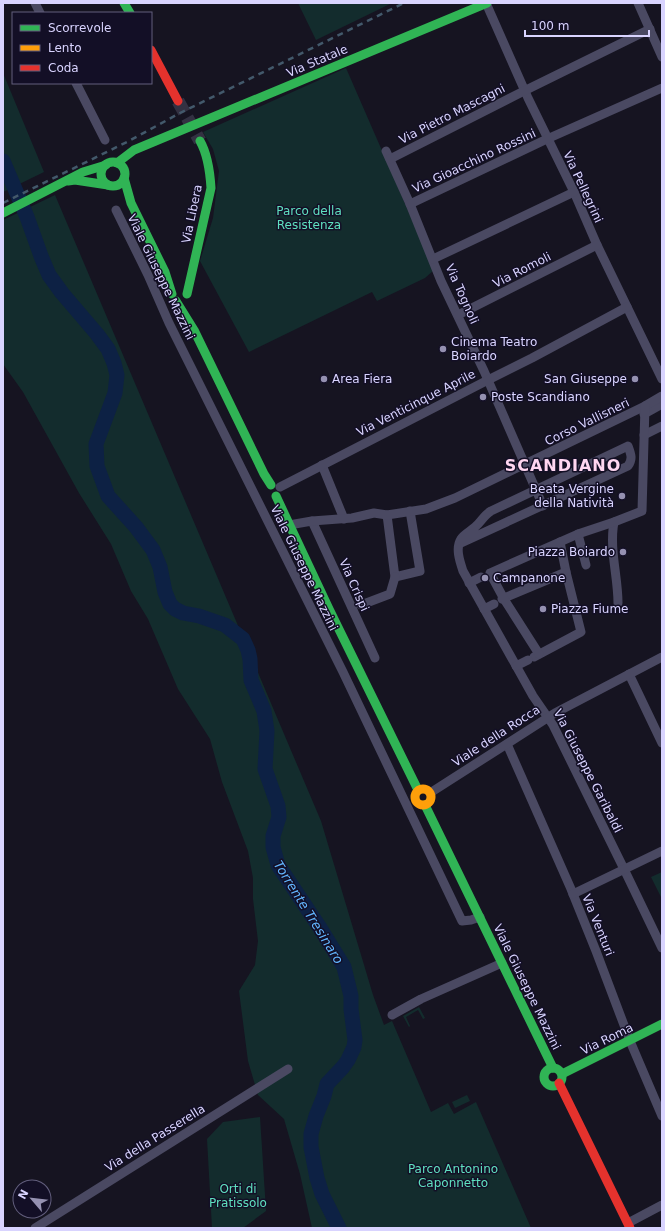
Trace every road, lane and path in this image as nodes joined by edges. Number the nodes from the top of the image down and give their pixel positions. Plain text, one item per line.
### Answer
1 (35, 3) edge
2 (124, 3) edge
3 (487, 3) edge
4 (638, 3) edge
5 (40, 12) edge
6 (129, 12) edge
7 (650, 29) junction
8 (152, 52) edge
9 (662, 57) edge
10 (77, 84) edge
11 (662, 88) edge
12 (524, 91) junction
13 (178, 101) tunnel mouth
14 (547, 139) junction
15 (105, 140) dead end
16 (156, 140) junction
17 (200, 140) tunnel mouth
18 (388, 155) joint
19 (117, 163) junction
20 (106, 165) junction
21 (124, 176) junction
22 (64, 183) junction
23 (110, 185) junction
24 (574, 192) junction
25 (131, 203) junction
26 (410, 204) junction
27 (116, 210) dead end
28 (3, 213) edge
29 (597, 246) junction
30 (433, 259) junction
31 (180, 294) junction
32 (627, 307) junction
33 (458, 314) junction
34 (662, 379) edge
35 (488, 380) junction
36 (662, 396) edge
37 (662, 404) edge
38 (645, 410) junction
39 (662, 426) edge
40 (644, 435) junction
41 (322, 465) junction
42 (525, 465) junction
43 (536, 489) junction
44 (276, 490) junction
45 (543, 506) junction
46 (410, 511) junction
47 (387, 515) junction
48 (344, 519) junction
49 (312, 521) junction
50 (614, 522) junction
51 (289, 525) junction
52 (578, 534) junction
53 (560, 542) junction
54 (459, 544) junction
55 (586, 565) dead end
56 (566, 572) junction
57 (395, 577) junction
58 (481, 577) dead end
59 (469, 583) junction
60 (503, 599) junction
61 (618, 603) dead end
62 (494, 604) dead end
63 (356, 607) junction
64 (484, 609) junction
65 (534, 657) junction
66 (662, 657) edge
67 (374, 658) dead end
68 (516, 666) junction
69 (629, 674) junction
70 (548, 717) junction
71 (662, 742) edge
72 (507, 744) junction
73 (418, 790) junction
74 (430, 793) junction
75 (425, 805) junction
76 (662, 851) edge
77 (624, 869) junction
78 (573, 894) junction
79 (480, 917) junction
80 (662, 948) edge
81 (502, 963) junction
82 (392, 1015) dead end
83 (662, 1024) edge
84 (630, 1041) junction
85 (288, 1068) dead end
86 (553, 1068) junction
87 (560, 1079) junction
88 (662, 1116) edge
89 (662, 1205) edge
90 (629, 1226) edge
91 (35, 1228) edge

1 - 5 street
2 - 6 street
3 - 12 street, Via Pellegrini
3 - 16 street, Via Statale
4 - 7 street
7 - 9 street
7 - 12 street, Via Pietro Mascagni
8 - 13 street
10 - 15 street
11 - 14 street, Via Gioacchino Rossini
12 - 14 street, Via Pellegrini
12 - 18 street, Via Pietro Mascagni
14 - 24 street, Via Pellegrini
14 - 26 street, Via Gioacchino Rossini
16 - 19 street, Via Statale
16 - 21 street, Via Statale
17 - 31 street, Via Libera
18 - 26 street, Via Tognoli
19 - 20 street, Via Statale
19 - 21 street
20 - 22 street, Via Statale
20 - 23 street
21 - 23 street, Via Statale
21 - 25 street, Viale Giuseppe Mazzini
22 - 23 street
22 - 28 street, Via Statale
23 - 25 street, Viale Giuseppe Mazzini
24 - 29 street, Via Pellegrini
24 - 30 street
25 - 31 street, Viale Giuseppe Mazzini
26 - 30 street, Via Tognoli
27 - 79 street, Viale Giuseppe Mazzini
29 - 32 street, Via Pellegrini
29 - 33 street, Via Romoli
30 - 33 street, Via Tognoli
31 - 44 street, Viale Giuseppe Mazzini
32 - 34 street, Via Pellegrini
32 - 35 street, Via Venticinque Aprile
33 - 35 street, Via Tognoli
35 - 41 street, Via Venticinque Aprile
35 - 42 street, Via Tognoli
36 - 38 street, Corso Vallisneri
37 - 38 street
38 - 40 street
38 - 42 street, Corso Vallisneri
39 - 40 street
40 - 50 street
41 - 44 street, Via Venticinque Aprile
41 - 48 street
42 - 43 street, Via Tognoli
42 - 46 street, Corso Vallisneri
43 - 45 street, Via Tognoli
43 - 45 street
43 - 54 street
44 - 51 street, Viale Giuseppe Mazzini
45 - 54 street
46 - 47 street, Corso Vallisneri
46 - 57 street
47 - 48 street
47 - 57 street
48 - 49 street
49 - 51 street
49 - 63 street, Via Crispi
50 - 52 street
50 - 61 street
51 - 73 street, Viale Giuseppe Mazzini
52 - 53 street
52 - 55 street
53 - 56 street
53 - 60 street
54 - 59 street, Via Giuseppe Garibaldi
56 - 60 street
56 - 65 street
57 - 63 street
58 - 59 street
59 - 64 street, Via Giuseppe Garibaldi
60 - 65 street
62 - 64 street
63 - 67 street, Via Crispi
64 - 68 street, Via Giuseppe Garibaldi
65 - 68 street
66 - 69 street, Viale della Rocca
68 - 70 street, Via Giuseppe Garibaldi
69 - 70 street, Viale della Rocca
69 - 71 street
70 - 72 street, Viale della Rocca
70 - 77 street, Via Giuseppe Garibaldi
72 - 74 street, Viale della Rocca
72 - 78 street, Via Venturi
73 - 74 street
73 - 75 street
74 - 75 street
75 - 79 street, Viale Giuseppe Mazzini
76 - 77 street
77 - 78 street
77 - 80 street, Via Giuseppe Garibaldi
78 - 84 street, Via Venturi
79 - 81 street, Viale Giuseppe Mazzini
81 - 82 street
81 - 86 street, Viale Giuseppe Mazzini
83 - 84 street, Via Roma
84 - 87 street, Via Roma
84 - 88 street, Via Venturi
85 - 91 street, Via della Passerella
86 - 87 street, Viale Giuseppe Mazzini
86 - 87 street, Viale Giuseppe Mazzini
87 - 90 street
89 - 90 street

